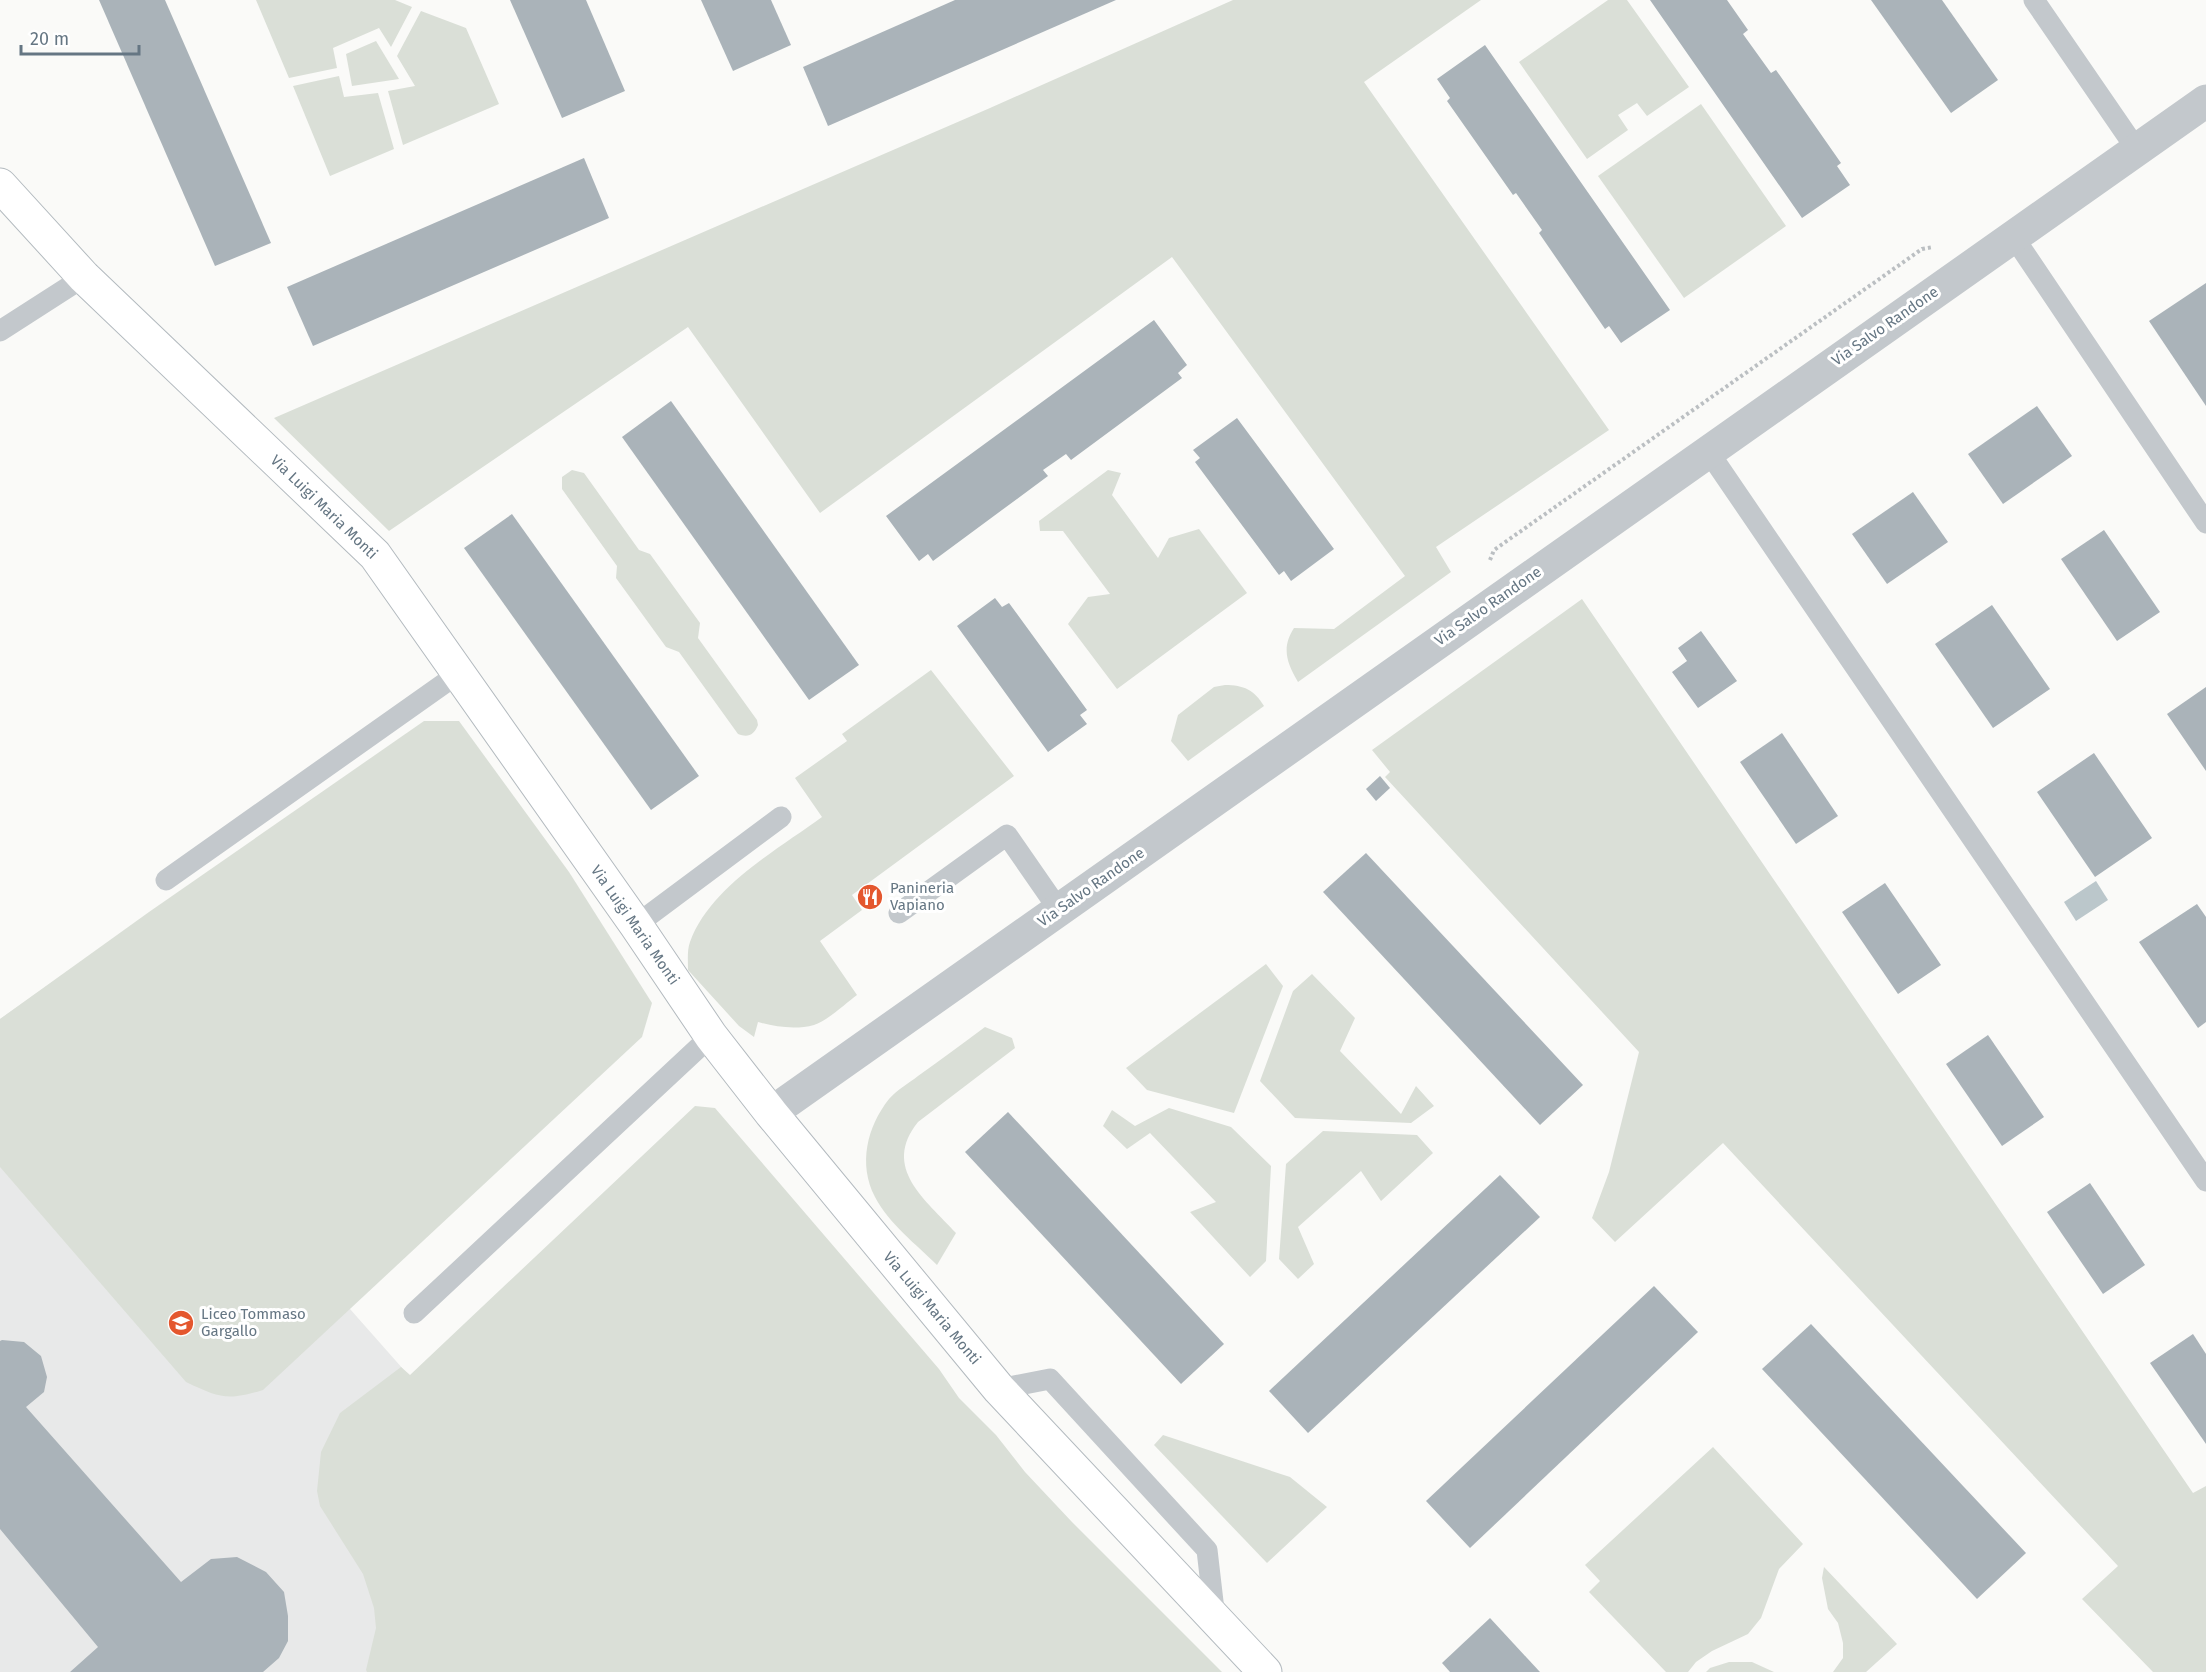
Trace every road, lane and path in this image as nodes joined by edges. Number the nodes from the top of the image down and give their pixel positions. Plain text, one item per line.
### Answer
1 (2034, 0) edge
2 (2206, 101) edge
3 (2137, 150) junction
4 (0, 185) edge
5 (2013, 236) junction
6 (1944, 246) dead end
7 (84, 277) junction
8 (0, 331) edge
9 (1708, 451) junction
10 (2206, 523) edge
11 (1487, 568) dead end
12 (459, 674) junction
13 (781, 817) dead end
14 (166, 880) dead end
15 (1059, 910) junction
16 (899, 913) dead end
17 (636, 925) junction
18 (711, 1036) junction
19 (771, 1113) junction
20 (2206, 1181) edge
21 (414, 1313) dead end
22 (999, 1389) junction
23 (1215, 1620) junction
24 (1265, 1672) edge

1 - 3 lane
2 - 3 street, Via Salvo Randone
3 - 5 street, Via Salvo Randone
4 - 7 street, Via Luigi Maria Monti
5 - 9 street, Via Salvo Randone
5 - 10 lane
6 - 11 path
7 - 8 lane
7 - 12 street, Via Luigi Maria Monti
9 - 15 street, Via Salvo Randone
9 - 20 lane
12 - 14 lane
12 - 17 street, Via Luigi Maria Monti
13 - 17 lane
15 - 16 lane
15 - 19 street, Via Salvo Randone
17 - 18 street, Via Luigi Maria Monti
18 - 19 street, Via Luigi Maria Monti
18 - 21 lane
19 - 22 street, Via Luigi Maria Monti
22 - 23 street, Via Luigi Maria Monti
22 - 23 lane
23 - 24 street, Via Luigi Maria Monti

